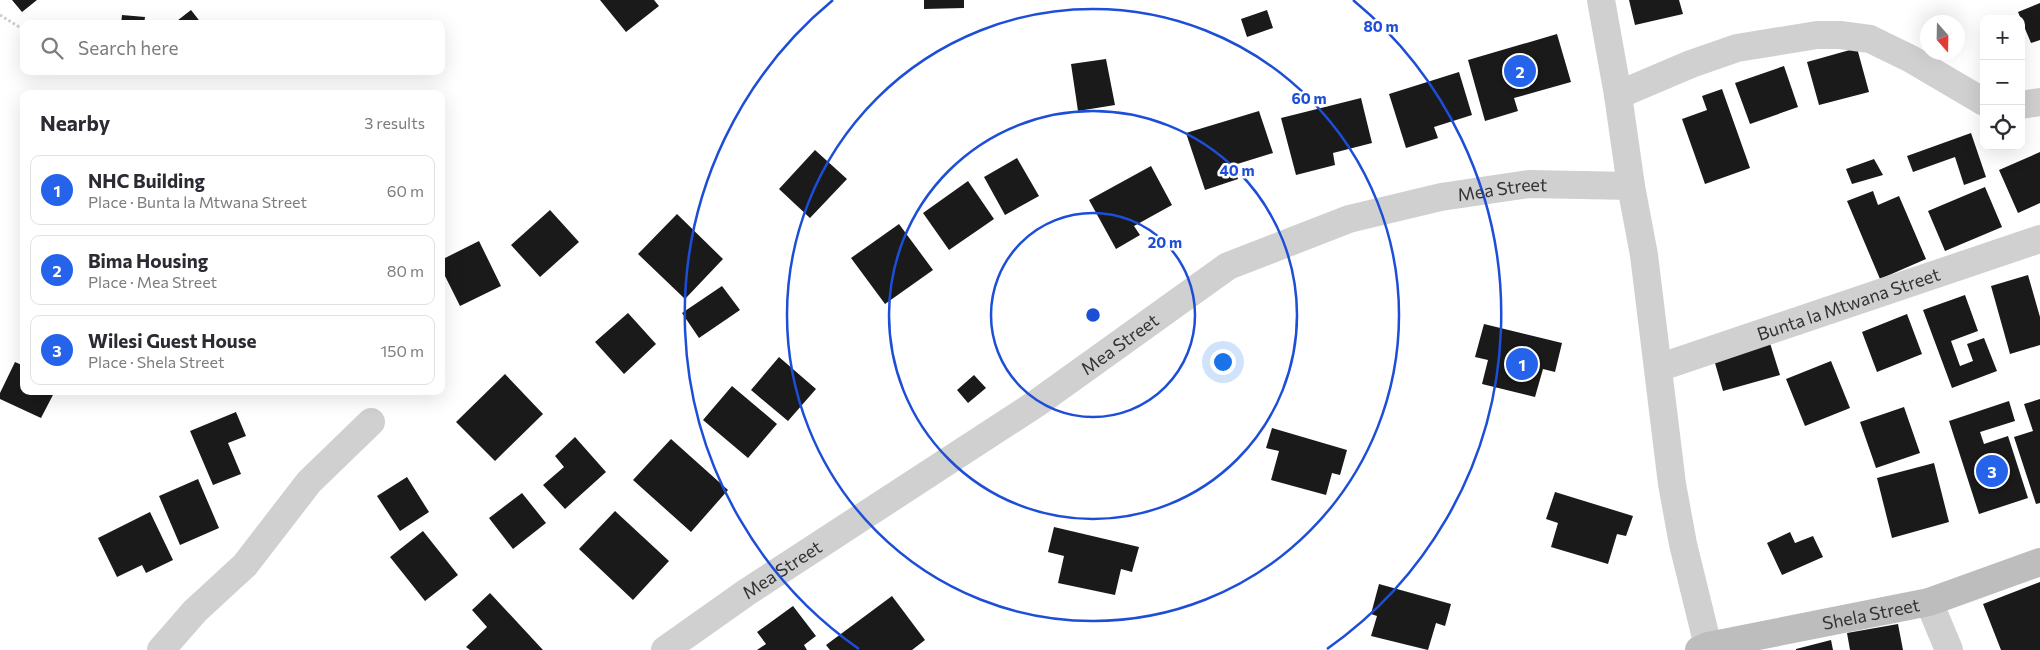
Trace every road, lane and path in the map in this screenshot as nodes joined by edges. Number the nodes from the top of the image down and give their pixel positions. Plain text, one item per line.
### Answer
1 (1601, 0) edge
2 (0, 15) edge
3 (20, 28) edge
4 (1618, 95) junction
5 (1980, 100) edge
6 (2040, 102) edge
7 (2025, 104) edge
8 (1630, 186) junction
9 (2040, 239) edge
10 (1658, 368) junction
11 (371, 422) dead end
12 (2040, 562) edge
13 (1929, 602) junction
14 (1703, 648) edge
15 (161, 650) edge
16 (665, 650) edge
17 (1949, 650) edge

1 - 4 street
2 - 3 path
4 - 5 street
4 - 8 street
6 - 7 street
8 - 10 street
8 - 16 street, Mea Street
9 - 10 street, Bunta la Mtwana Street
10 - 14 street
11 - 15 street
12 - 13 main road, Shela Street
13 - 14 main road, Shela Street
13 - 17 street

